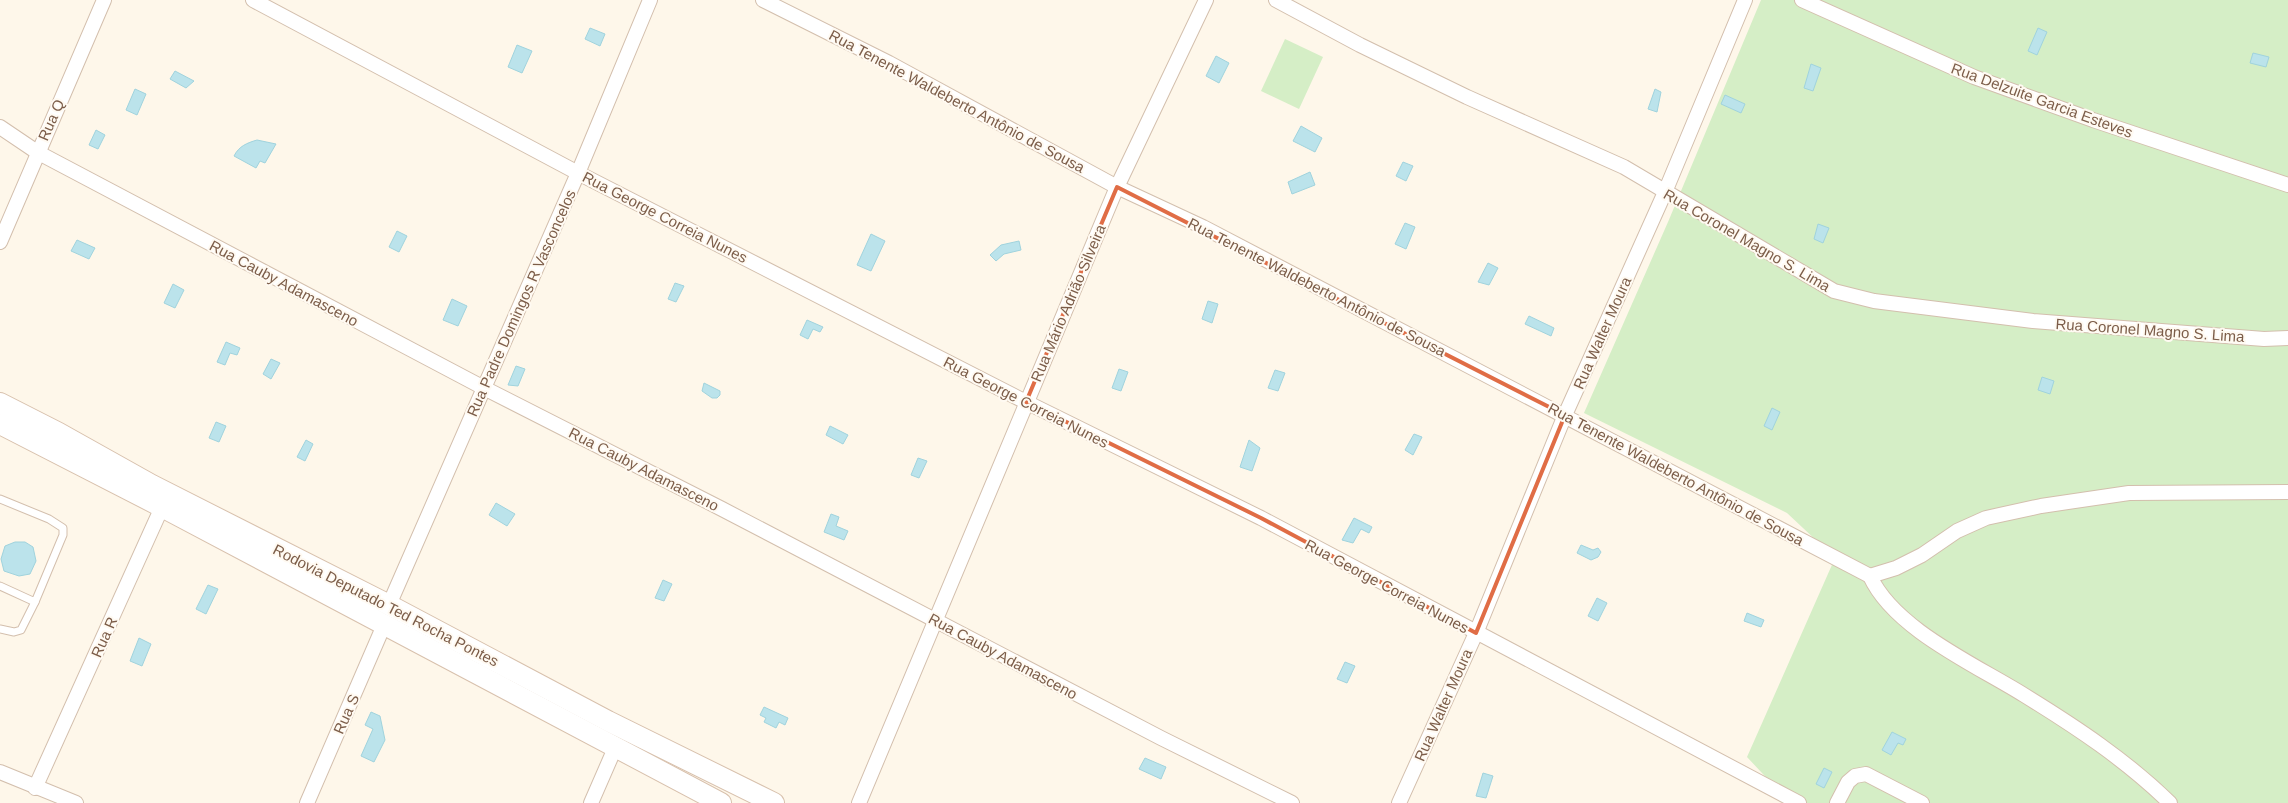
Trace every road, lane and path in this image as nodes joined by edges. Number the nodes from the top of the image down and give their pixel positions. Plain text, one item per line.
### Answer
1 (104, 0) edge
2 (253, 0) edge
3 (650, 0) edge
4 (763, 0) edge
5 (1206, 0) edge
6 (1276, 0) edge
7 (1745, 0) edge
8 (1802, 0) edge
9 (0, 127) edge
10 (38, 152) junction
11 (578, 173) junction
12 (2288, 185) edge
13 (1117, 187) junction
14 (1665, 192) junction
15 (0, 242) edge
16 (2288, 338) edge
17 (484, 388) junction
18 (1026, 402) junction
19 (0, 403) edge
20 (1564, 415) junction
21 (0, 424) edge
22 (152, 485) junction
23 (2288, 492) edge
24 (0, 499) edge
25 (162, 507) junction
26 (1870, 576) junction
27 (0, 586) edge
28 (35, 602) junction
29 (389, 605) junction
30 (935, 620) junction
31 (384, 625) junction
32 (0, 629) edge
33 (1476, 633) junction
34 (615, 748) junction
35 (0, 772) edge
36 (35, 788) junction
37 (76, 803) edge
38 (308, 803) edge
39 (591, 803) edge
40 (721, 803) edge
41 (774, 803) edge
42 (859, 803) edge
43 (1292, 803) edge
44 (1399, 803) edge
45 (1799, 803) edge
46 (1837, 803) edge
47 (1922, 803) edge
48 (2170, 803) edge

1 - 10 street, Rua Q
2 - 11 street, Rua George Correia Nunes
3 - 11 street, Rua Padre Domingos R Vasconcelos
4 - 13 street, Rua Tenente Waldeberto Antônio de Sousa
5 - 13 street, Rua Mário Adrião Silveira
6 - 14 street, Rua Coronel Magno S. Lima
7 - 14 street, Rua Walter Moura
8 - 12 street, Rua Delzuite Garcia Esteves
9 - 10 street, Rua Cauby Adamasceno
10 - 15 street, Rua Q
10 - 17 street, Rua Cauby Adamasceno
11 - 17 street, Rua Padre Domingos R Vasconcelos
11 - 18 street, Rua George Correia Nunes
13 - 18 street, Rua Mário Adrião Silveira
13 - 20 street, Rua Tenente Waldeberto Antônio de Sousa
14 - 16 street, Rua Coronel Magno S. Lima
14 - 20 street, Rua Walter Moura
17 - 29 street, Rua Padre Domingos R Vasconcelos
17 - 30 street, Rua Cauby Adamasceno
18 - 30 street, Rua Mário Adrião Silveira
18 - 33 street, Rua George Correia Nunes
19 - 22 main road, Rodovia Deputado Ted Rocha Pontes
20 - 26 street, Rua Tenente Waldeberto Antônio de Sousa
20 - 33 street, Rua Walter Moura
21 - 25 main road, Rodovia Deputado Ted Rocha Pontes
22 - 25 street
22 - 29 main road, Rodovia Deputado Ted Rocha Pontes
23 - 26 street
24 - 28 lane
25 - 31 main road, Rodovia Deputado Ted Rocha Pontes
25 - 36 street, Rua R
26 - 48 street
27 - 28 lane
28 - 32 lane
29 - 41 main road, Rodovia Deputado Ted Rocha Pontes
30 - 42 street, Rua Mário Adrião Silveira
30 - 43 street, Rua Cauby Adamasceno
31 - 34 main road, Rodovia Deputado Ted Rocha Pontes
31 - 38 street, Rua S
33 - 44 street, Rua Walter Moura
33 - 45 street, Rua George Correia Nunes
34 - 39 street
34 - 40 main road, Rodovia Deputado Ted Rocha Pontes
35 - 36 street
36 - 37 street
46 - 47 street

